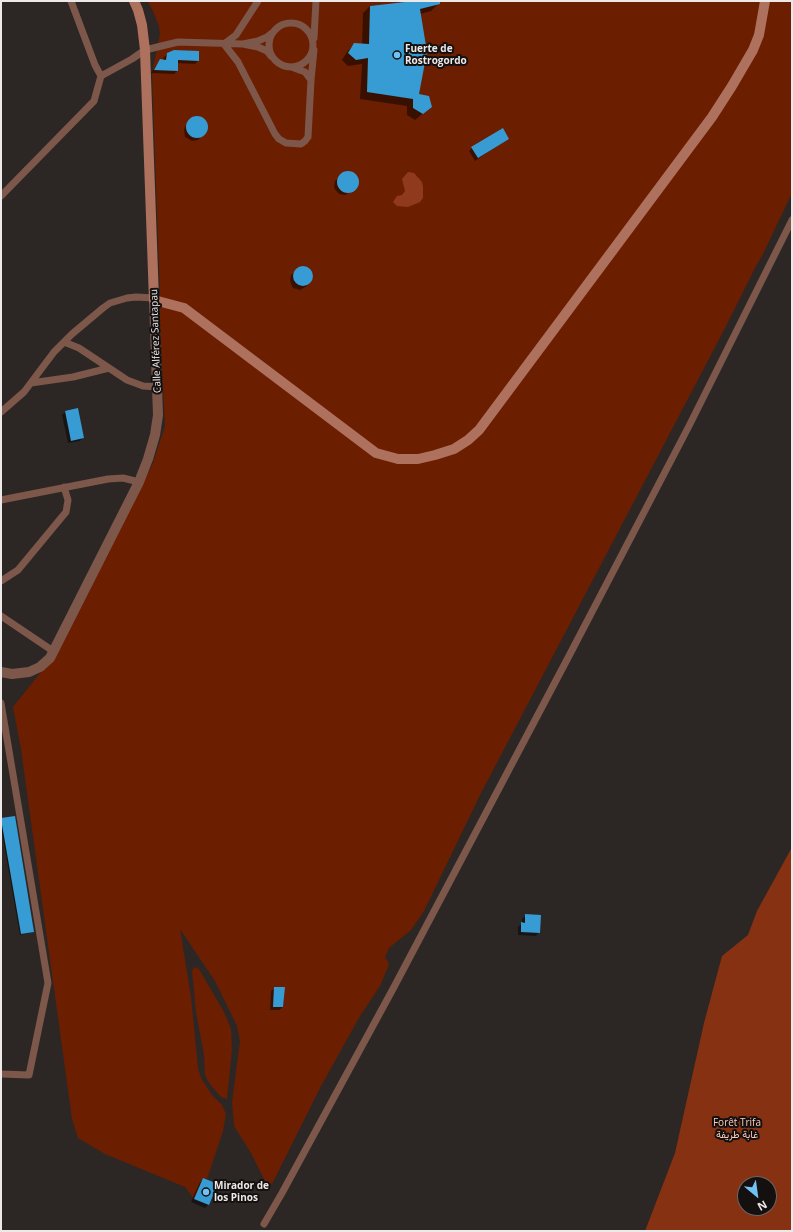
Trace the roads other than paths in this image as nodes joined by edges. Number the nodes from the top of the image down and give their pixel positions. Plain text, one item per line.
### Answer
1 (71, 1) edge
2 (134, 1) edge
3 (258, 1) edge
4 (316, 1) edge
5 (765, 1) edge
6 (273, 31) junction
7 (314, 40) junction
8 (224, 44) junction
9 (243, 44) junction
10 (145, 50) junction
11 (314, 50) junction
12 (274, 59) junction
13 (292, 68) junction
14 (101, 76) junction
15 (310, 80) junction
16 (1, 196) edge
17 (792, 220) edge
18 (154, 299) junction
19 (64, 342) junction
20 (109, 368) junction
21 (31, 383) junction
22 (158, 387) junction
23 (1, 412) edge
24 (139, 482) junction
25 (64, 487) junction
26 (1, 500) edge
27 (1, 581) edge
28 (1, 616) edge
29 (52, 655) junction
30 (1, 672) edge
31 (1, 704) edge
32 (1, 1074) edge
33 (264, 1224) dead end

1 - 14 lane
2 - 10 street, Calle Alférez Santapau
3 - 8 lane
4 - 7 lane
5 - 18 street
6 - 7 lane
6 - 9 lane
6 - 12 lane
7 - 11 lane
8 - 9 lane
8 - 10 lane
8 - 15 lane
9 - 12 lane
10 - 14 lane
10 - 18 street, Calle Alférez Santapau
11 - 13 lane
11 - 15 lane
12 - 13 lane
13 - 15 lane
14 - 16 lane
17 - 33 lane
18 - 19 lane
18 - 22 street, Calle Alférez Santapau
19 - 20 lane
19 - 21 lane
20 - 21 lane
20 - 22 lane
21 - 23 lane
22 - 24 street, Calle Alférez Santapau
24 - 25 lane
24 - 29 street, Calle Alférez Santapau
25 - 26 lane
25 - 27 lane
28 - 29 lane
29 - 30 street
31 - 32 lane

